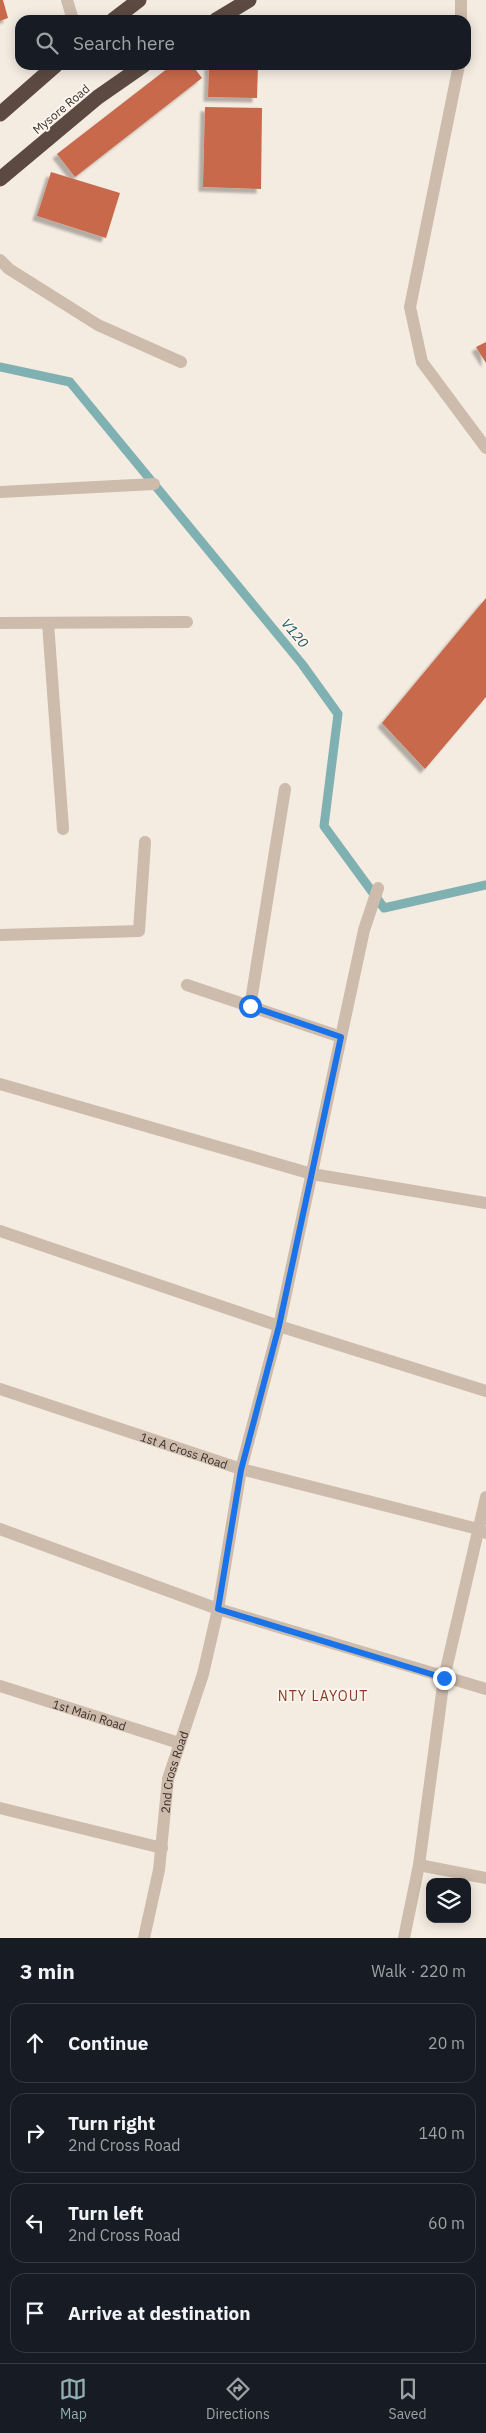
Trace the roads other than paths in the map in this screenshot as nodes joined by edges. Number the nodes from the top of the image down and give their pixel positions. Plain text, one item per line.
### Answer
1 (67, 0) edge
2 (139, 0) edge
3 (250, 0) edge
4 (460, 0) edge
5 (72, 15) edge
6 (120, 15) edge
7 (224, 15) edge
8 (461, 15) edge
9 (50, 70) edge
10 (137, 70) edge
11 (458, 70) edge
12 (0, 114) edge
13 (0, 179) edge
14 (0, 260) edge
15 (182, 362) dead end
16 (486, 448) edge
17 (154, 484) dead end
18 (0, 492) edge
19 (188, 622) dead end
20 (0, 623) edge
21 (48, 623) junction
22 (285, 789) dead end
23 (63, 829) dead end
24 (145, 842) dead end
25 (378, 888) dead end
26 (0, 935) edge
27 (188, 985) dead end
28 (250, 1006) junction
29 (341, 1037) junction
30 (0, 1084) edge
31 (312, 1174) junction
32 (486, 1203) edge
33 (0, 1231) edge
34 (279, 1326) junction
35 (0, 1389) edge
36 (486, 1391) edge
37 (241, 1470) junction
38 (486, 1498) edge
39 (0, 1529) edge
40 (482, 1531) edge
41 (218, 1609) junction
42 (444, 1678) junction
43 (0, 1686) edge
44 (486, 1689) edge
45 (179, 1743) junction
46 (0, 1808) edge
47 (162, 1848) junction
48 (419, 1866) junction
49 (486, 1878) edge
50 (144, 1938) edge
51 (404, 1938) edge

1 - 5 street
2 - 6 highway
3 - 7 highway
4 - 8 street
9 - 12 highway
10 - 13 highway, Mysore Road
11 - 16 street
14 - 15 street
17 - 18 street
19 - 21 street
20 - 21 street
21 - 23 street
22 - 28 street
24 - 26 street
25 - 29 street, 2nd Cross Road
27 - 28 street
28 - 29 street
29 - 31 street, 2nd Cross Road
30 - 31 street
31 - 32 street
31 - 34 street, 2nd Cross Road
33 - 34 street
34 - 36 street
34 - 37 street, 2nd Cross Road
35 - 37 street, 1st A Cross Road
37 - 40 street, 1st A Cross Road
37 - 41 street, 2nd Cross Road
38 - 40 street
39 - 41 street
40 - 42 street
41 - 42 street
41 - 45 street, 2nd Cross Road
42 - 44 street
42 - 48 street
43 - 45 street, 1st Main Road
45 - 47 street, 2nd Cross Road
46 - 47 street
47 - 50 street, 2nd Cross Road
48 - 49 street
48 - 51 street

